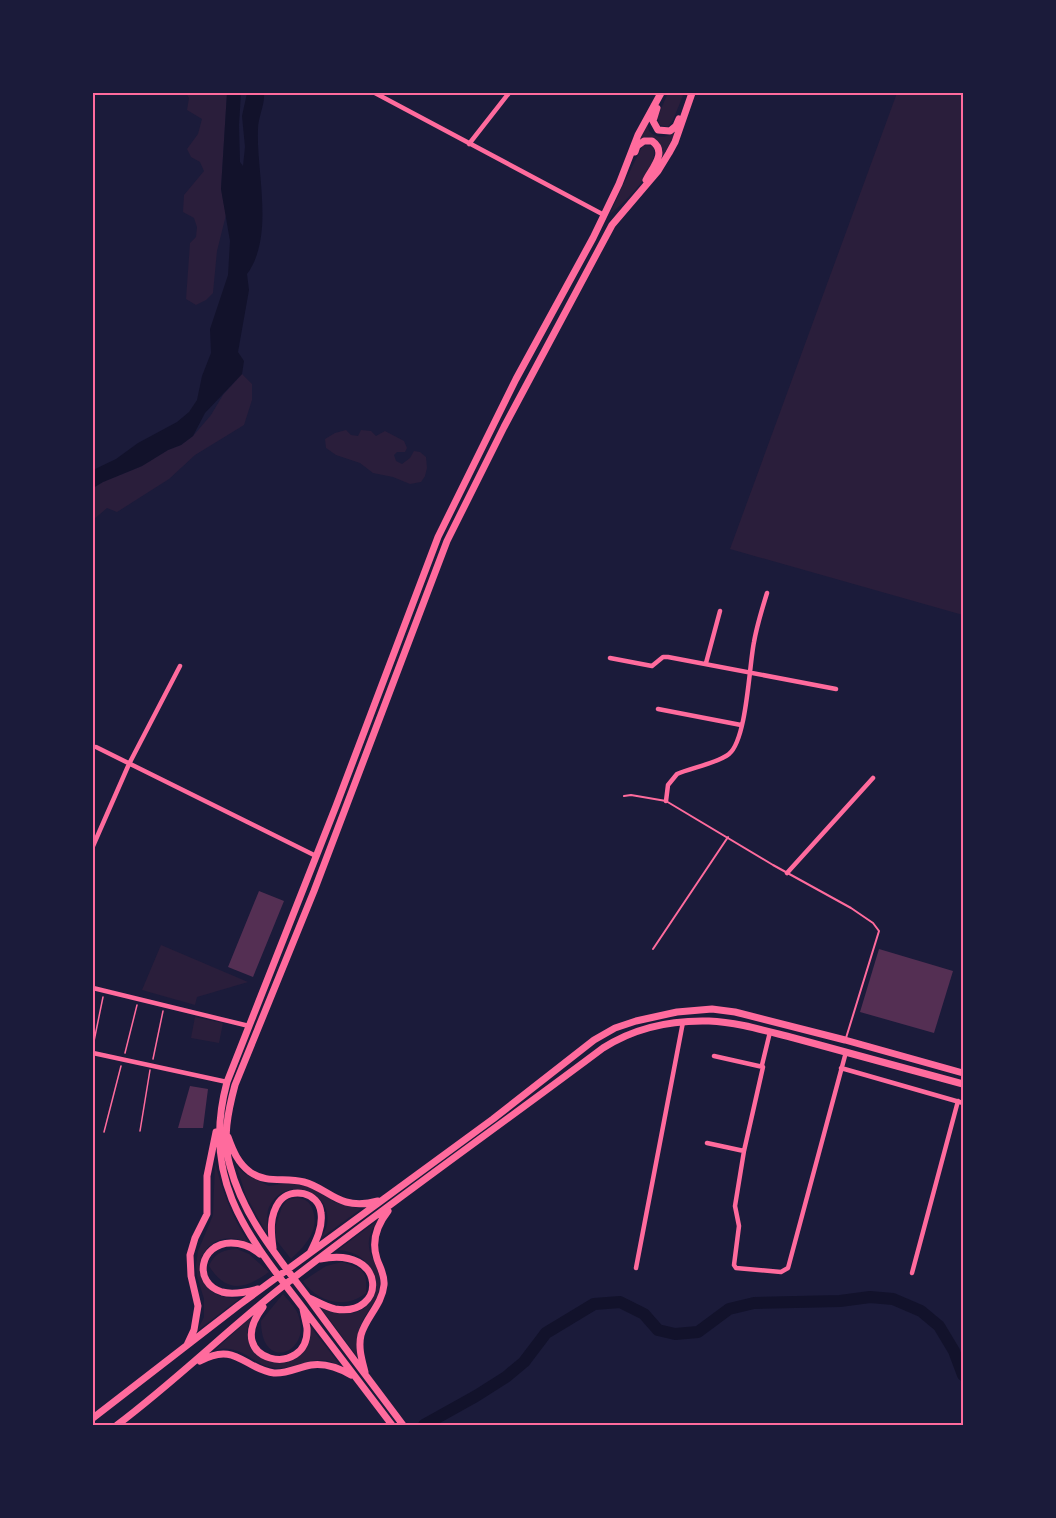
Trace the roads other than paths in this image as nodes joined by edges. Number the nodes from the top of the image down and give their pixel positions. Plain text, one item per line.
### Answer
1 (375, 93) edge
2 (509, 93) edge
3 (663, 93) edge
4 (691, 93) edge
5 (469, 144) junction
6 (619, 184) junction
7 (639, 193) junction
8 (604, 214) junction
9 (767, 593) dead end
10 (720, 611) dead end
11 (609, 658) dead end
12 (706, 663) junction
13 (180, 666) dead end
14 (751, 672) junction
15 (836, 689) dead end
16 (658, 709) dead end
17 (741, 725) junction
18 (96, 747) dead end
19 (129, 764) junction
20 (873, 778) dead end
21 (624, 796) dead end
22 (666, 801) junction
23 (728, 837) junction
24 (93, 846) edge
25 (316, 856) junction
26 (787, 873) junction
27 (653, 949) dead end
28 (93, 988) edge
29 (684, 1022) junction
30 (249, 1026) junction
31 (770, 1032) junction
32 (845, 1040) junction
33 (846, 1052) junction
34 (93, 1053) edge
35 (714, 1056) dead end
36 (762, 1065) junction
37 (842, 1068) junction
38 (963, 1073) edge
39 (227, 1082) junction
40 (963, 1084) edge
41 (960, 1102) edge
42 (219, 1118) junction
43 (226, 1131) junction
44 (707, 1143) dead end
45 (744, 1151) junction
46 (381, 1201) junction
47 (394, 1203) junction
48 (273, 1250) junction
49 (310, 1254) junction
50 (266, 1259) junction
51 (318, 1260) junction
52 (636, 1268) dead end
53 (912, 1273) dead end
54 (278, 1281) junction
55 (264, 1288) junction
56 (270, 1297) junction
57 (307, 1297) junction
58 (302, 1307) junction
59 (186, 1346) junction
60 (189, 1366) junction
61 (354, 1376) junction
62 (367, 1377) junction
63 (93, 1418) edge
64 (390, 1423) edge
65 (117, 1425) edge
66 (403, 1425) edge

1 - 5 street
2 - 5 street
3 - 4 highway
3 - 6 highway
4 - 7 highway
5 - 8 street
6 - 7 highway
6 - 8 highway
7 - 43 highway
8 - 25 highway
9 - 14 street
10 - 12 street
11 - 12 street
12 - 14 street
13 - 19 street
14 - 15 street
14 - 17 street
16 - 17 street
17 - 22 street
18 - 19 street
19 - 24 street
19 - 25 street
20 - 26 street
21 - 22 lane
22 - 23 lane
23 - 26 lane
23 - 27 lane
25 - 30 highway
26 - 32 lane
28 - 30 street
29 - 31 highway
29 - 47 highway
29 - 52 street
30 - 39 highway
31 - 33 highway
31 - 36 street
32 - 38 highway
32 - 46 highway
33 - 37 street
33 - 40 highway
34 - 39 street
35 - 36 street
36 - 45 street
37 - 41 street
37 - 45 street
39 - 42 highway
41 - 53 street
42 - 50 highway
42 - 59 highway
43 - 46 highway
43 - 48 highway
44 - 45 street
46 - 49 highway
47 - 51 highway
47 - 62 highway
48 - 49 highway
48 - 57 highway
49 - 54 highway
50 - 54 highway
50 - 55 highway
51 - 56 highway
51 - 57 highway
54 - 55 highway
54 - 58 highway
55 - 59 highway
56 - 58 highway
56 - 60 highway
57 - 62 highway
58 - 61 highway
59 - 63 highway
60 - 61 highway
60 - 65 highway
61 - 64 highway
62 - 66 highway

